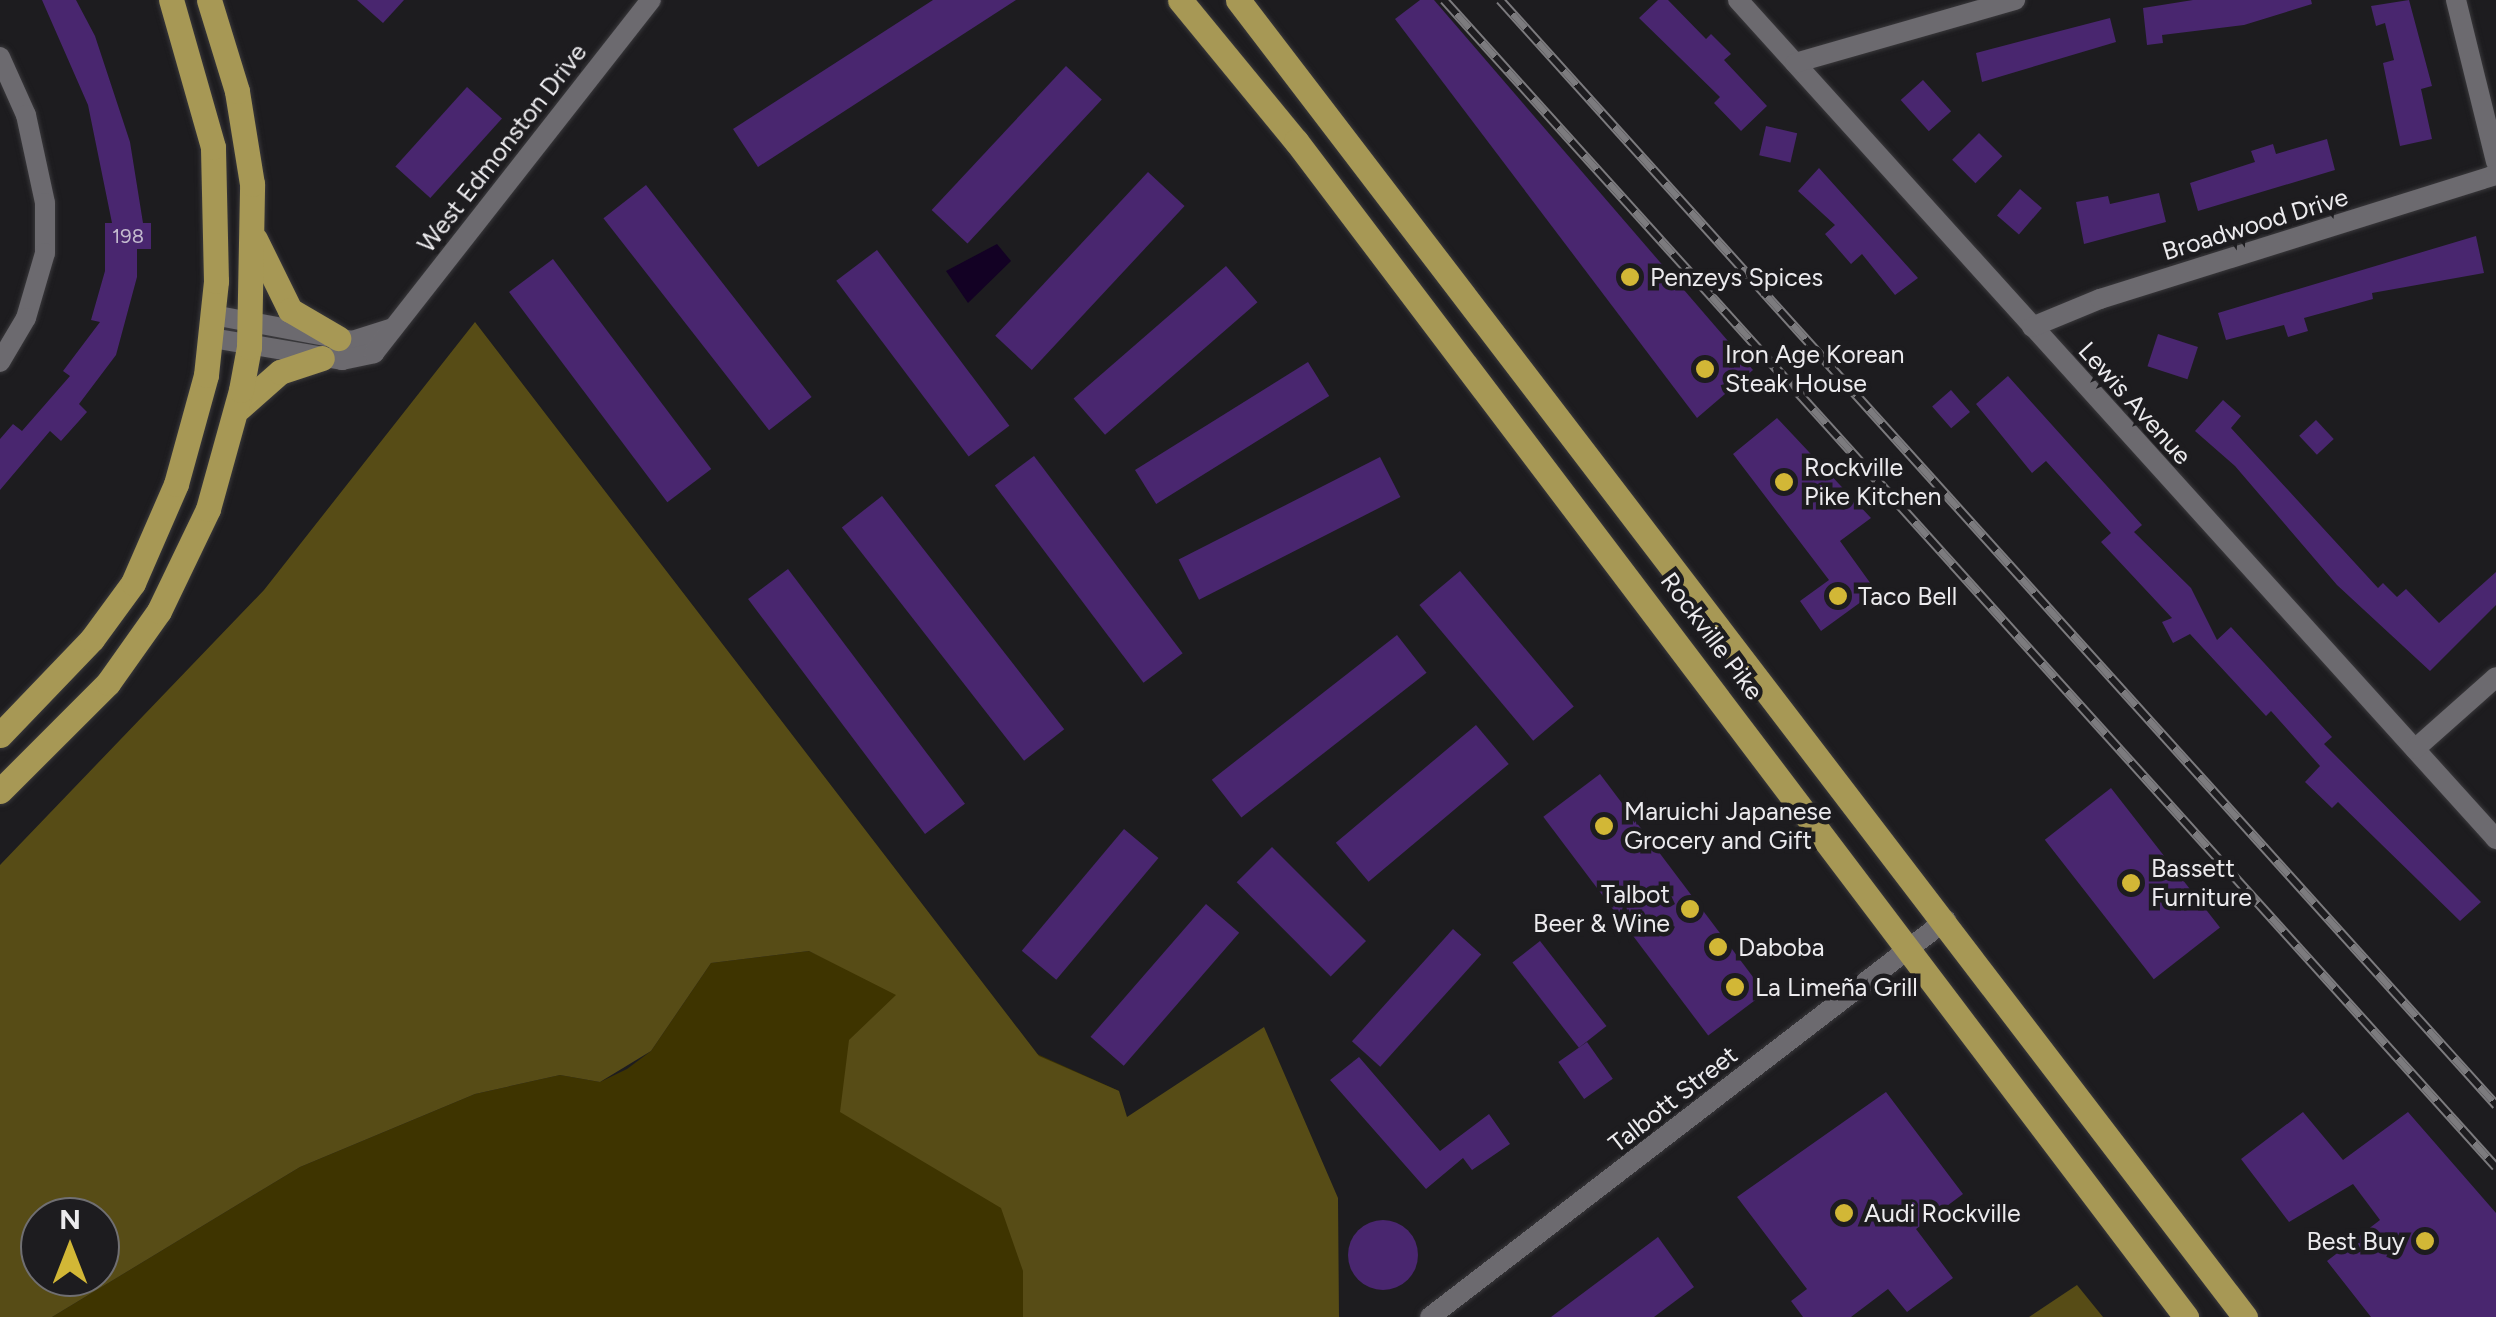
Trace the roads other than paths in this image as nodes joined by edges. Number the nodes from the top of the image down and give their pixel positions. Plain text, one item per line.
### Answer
1 (171, 0) edge
2 (209, 0) edge
3 (651, 0) edge
4 (1180, 0) edge
5 (1238, 0) edge
6 (1738, 0) edge
7 (2015, 0) edge
8 (2456, 0) edge
9 (0, 56) edge
10 (1794, 63) junction
11 (2496, 162) edge
12 (2496, 174) edge
13 (252, 233) junction
14 (213, 327) junction
15 (2032, 327) junction
16 (249, 336) junction
17 (330, 348) junction
18 (0, 362) edge
19 (235, 412) junction
20 (2496, 676) edge
21 (0, 735) edge
22 (2415, 749) junction
23 (0, 791) edge
24 (2496, 839) edge
25 (1946, 920) junction
26 (1911, 948) junction
27 (2150, 1194) junction
28 (2114, 1220) junction
29 (1430, 1317) edge
30 (2186, 1317) edge
31 (2245, 1317) edge

1 - 14 main road
2 - 13 main road
3 - 17 street, West Edmonston Drive
4 - 26 main road, Rockville Pike
5 - 25 main road, Rockville Pike
6 - 10 street, Lewis Avenue
7 - 10 street
8 - 11 street
9 - 18 street
10 - 15 street, Lewis Avenue
12 - 15 street, Broadwood Drive
13 - 16 main road
13 - 17 main road
14 - 16 street, West Edmonston Drive
14 - 21 main road
15 - 22 street, Lewis Avenue
16 - 17 street, West Edmonston Drive
16 - 19 main road
17 - 19 main road
19 - 23 main road
20 - 22 street
22 - 24 street, Lewis Avenue
25 - 26 street, Talbott Street
25 - 27 main road, Rockville Pike
26 - 28 main road, Rockville Pike
26 - 29 street, Talbott Street
27 - 28 main road
27 - 31 main road, Rockville Pike
28 - 30 main road, Rockville Pike

